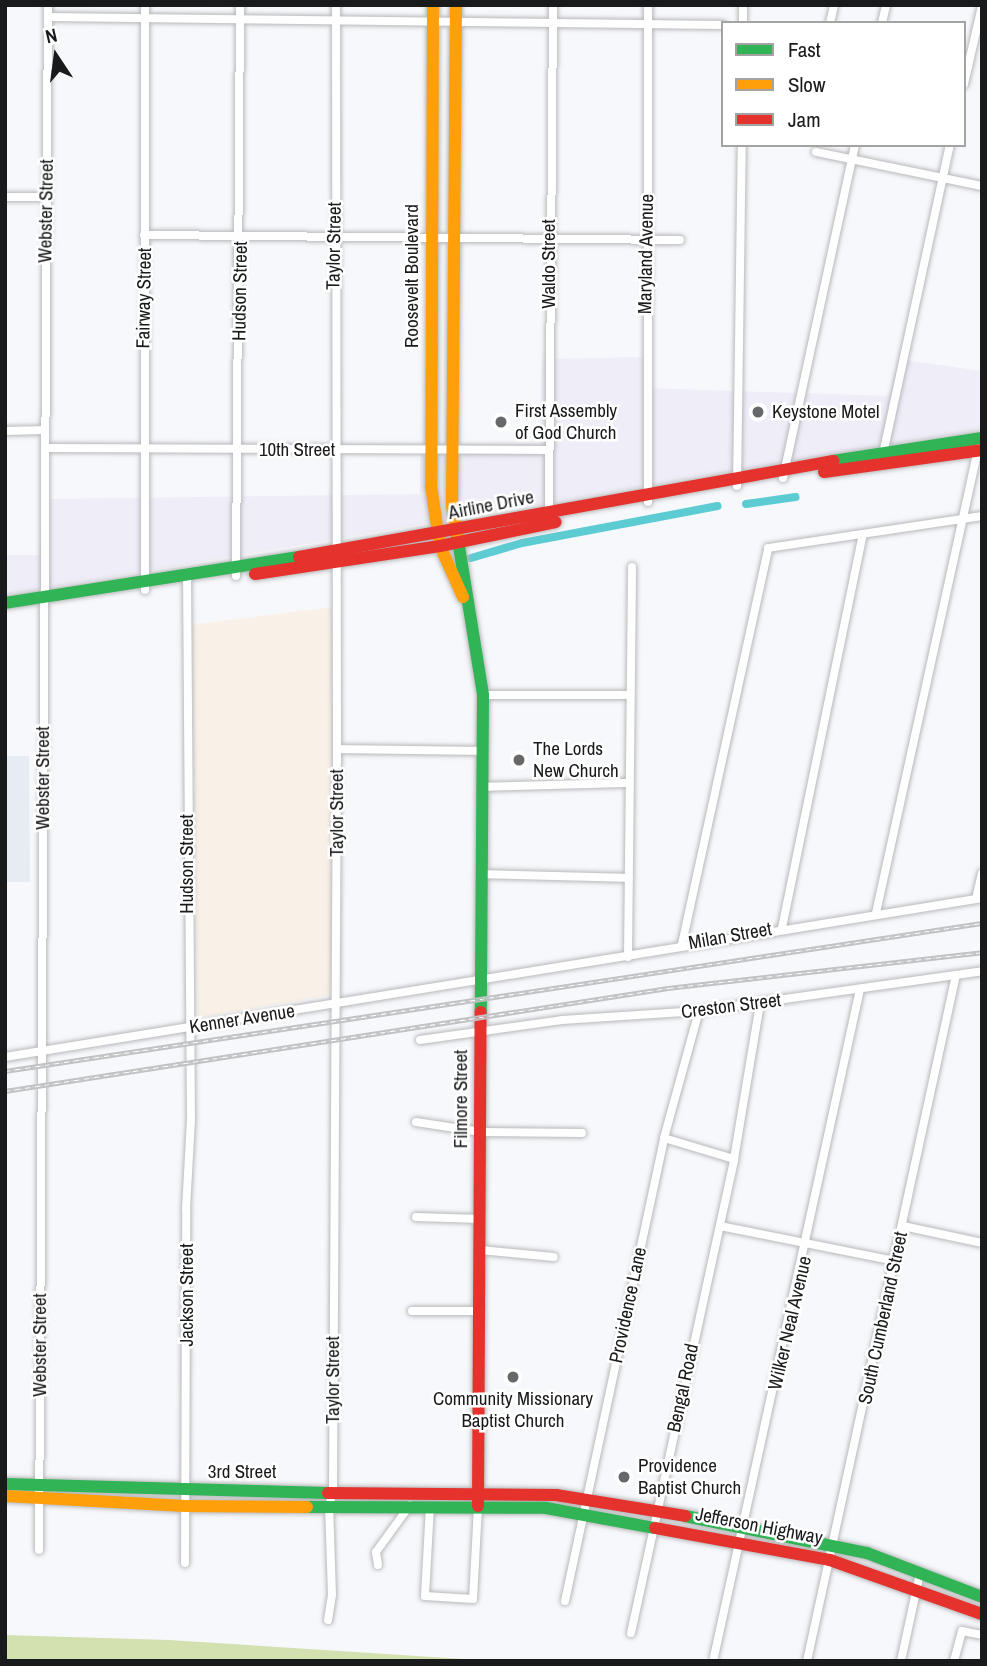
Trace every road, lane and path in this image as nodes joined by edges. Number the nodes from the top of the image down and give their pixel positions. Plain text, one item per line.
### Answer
1 (48, 5) edge
2 (145, 5) edge
3 (240, 5) edge
4 (336, 5) edge
5 (433, 5) edge
6 (456, 5) edge
7 (553, 5) edge
8 (648, 5) edge
9 (982, 6) edge
10 (48, 17) junction
11 (145, 19) junction
12 (240, 21) junction
13 (336, 22) junction
14 (433, 22) junction
15 (456, 22) junction
16 (552, 23) junction
17 (648, 23) junction
18 (721, 25) edge
19 (966, 75) edge
20 (742, 147) edge
21 (855, 147) edge
22 (950, 147) edge
23 (816, 152) dead end
24 (853, 157) junction
25 (943, 178) junction
26 (982, 186) edge
27 (5, 197) edge
28 (46, 197) junction
29 (145, 235) junction
30 (240, 235) junction
31 (334, 236) junction
32 (431, 236) junction
33 (454, 236) junction
34 (549, 238) junction
35 (646, 239) junction
36 (680, 240) dead end
37 (45, 430) junction
38 (5, 431) edge
39 (981, 442) edge
40 (46, 448) junction
41 (143, 449) junction
42 (238, 450) junction
43 (333, 450) junction
44 (430, 450) junction
45 (453, 450) junction
46 (548, 450) junction
47 (883, 459) junction
48 (783, 473) junction
49 (737, 481) junction
50 (647, 498) junction
51 (982, 516) edge
52 (549, 519) junction
53 (963, 519) junction
54 (863, 534) junction
55 (456, 537) junction
56 (438, 540) junction
57 (335, 557) junction
58 (632, 568) dead end
59 (235, 572) junction
60 (188, 579) junction
61 (145, 586) junction
62 (465, 600) junction
63 (44, 602) junction
64 (5, 603) edge
65 (5, 612) edge
66 (483, 695) junction
67 (628, 695) junction
68 (337, 749) junction
69 (483, 751) junction
70 (629, 783) junction
71 (482, 787) junction
72 (481, 874) junction
73 (982, 874) edge
74 (629, 878) junction
75 (979, 899) edge
76 (876, 914) junction
77 (782, 928) junction
78 (682, 944) junction
79 (628, 957) junction
80 (982, 971) edge
81 (956, 975) junction
82 (480, 982) junction
83 (860, 989) junction
84 (760, 1003) junction
85 (335, 1004) junction
86 (699, 1012) junction
87 (189, 1027) junction
88 (480, 1032) junction
89 (420, 1040) dead end
90 (42, 1051) junction
91 (5, 1057) edge
92 (416, 1122) dead end
93 (481, 1132) junction
94 (582, 1133) dead end
95 (664, 1138) junction
96 (734, 1159) junction
97 (416, 1217) dead end
98 (481, 1219) junction
99 (720, 1226) junction
100 (903, 1226) junction
101 (982, 1243) edge
102 (807, 1244) junction
103 (480, 1250) junction
104 (554, 1256) dead end
105 (895, 1261) junction
106 (412, 1311) dead end
107 (480, 1311) junction
108 (5, 1484) edge
109 (333, 1491) junction
110 (40, 1492) junction
111 (188, 1492) junction
112 (479, 1492) junction
113 (5, 1496) edge
114 (588, 1499) junction
115 (411, 1505) junction
116 (430, 1505) junction
117 (186, 1506) junction
118 (329, 1506) junction
119 (478, 1506) junction
120 (658, 1511) junction
121 (585, 1514) junction
122 (744, 1525) junction
123 (656, 1526) junction
124 (741, 1542) junction
125 (833, 1545) junction
126 (39, 1550) dead end
127 (830, 1560) junction
128 (185, 1563) dead end
129 (378, 1565) dead end
130 (920, 1573) junction
131 (917, 1589) junction
132 (982, 1597) edge
133 (565, 1601) dead end
134 (982, 1615) edge
135 (328, 1620) dead end
136 (631, 1633) dead end
137 (982, 1635) edge
138 (714, 1657) dead end
139 (807, 1661) edge
140 (901, 1661) edge
141 (954, 1661) edge

1 - 10 street, Webster Street
2 - 11 street, Fairway Street
3 - 12 street, Hudson Street
4 - 13 street, Taylor Street
5 - 14 main road, Roosevelt Boulevard
6 - 15 main road
7 - 16 street, Waldo Street
8 - 17 street, Maryland Avenue
9 - 19 street
10 - 11 street
10 - 28 street, Webster Street
11 - 12 street
11 - 29 street, Fairway Street
12 - 13 street
12 - 30 street, Hudson Street
13 - 14 street
13 - 31 street, Taylor Street
14 - 15 street
14 - 32 main road, Roosevelt Boulevard
15 - 16 street
15 - 33 main road
16 - 17 street
16 - 34 street, Waldo Street
17 - 18 street
17 - 35 street, Maryland Avenue
20 - 49 street
21 - 24 street
22 - 25 street
23 - 24 street
24 - 25 street
24 - 48 street
25 - 26 street
25 - 47 street
27 - 28 street
28 - 37 street, Webster Street
29 - 30 street
29 - 41 street, Fairway Street
30 - 31 street
30 - 42 street, Hudson Street
31 - 32 street
31 - 43 street, Taylor Street
32 - 33 street
32 - 44 main road, Roosevelt Boulevard
33 - 34 street
33 - 45 main road
34 - 35 street
34 - 46 street, Waldo Street
35 - 36 street
35 - 50 street, Maryland Avenue
37 - 38 street
37 - 40 street, Webster Street
39 - 47 main road, Airline Drive
39 - 53 street
40 - 41 street, 10th Street
40 - 63 street, Webster Street
41 - 42 street, 10th Street
41 - 61 street, Fairway Street
42 - 43 street, 10th Street
42 - 59 street, Hudson Street
43 - 44 street, 10th Street
43 - 57 street, Taylor Street
44 - 45 street, 10th Street
44 - 56 main road, Roosevelt Boulevard
45 - 46 street, 10th Street
45 - 55 main road
46 - 52 street, Waldo Street
47 - 48 main road, Airline Drive
48 - 49 main road, Airline Drive
49 - 50 main road, Airline Drive
50 - 52 main road, Airline Drive
51 - 53 street
52 - 55 main road, Airline Drive
53 - 54 street
53 - 76 street
54 - 77 street
54 - 78 street
55 - 56 main road, Airline Drive
55 - 62 main road, Filmore Street
56 - 57 main road, Airline Drive
56 - 62 main road, Filmore Street
57 - 59 main road, Airline Drive
57 - 68 street, Taylor Street
58 - 67 street
59 - 60 main road, Airline Drive
60 - 61 main road, Airline Drive
60 - 87 street, Hudson Street
61 - 63 main road, Airline Drive
62 - 66 main road, Filmore Street
63 - 64 main road, Airline Drive
63 - 65 main road, Airline Drive
63 - 90 street, Webster Street
66 - 67 street
66 - 69 main road, Filmore Street
67 - 70 street
68 - 69 street
68 - 85 street, Taylor Street
69 - 71 main road, Filmore Street
70 - 71 street
70 - 74 street
71 - 72 main road, Filmore Street
72 - 74 street
72 - 82 main road, Filmore Street
73 - 75 street
74 - 79 street
75 - 76 street, Milan Street
76 - 77 street, Milan Street
77 - 78 street, Milan Street
78 - 79 street, Milan Street
79 - 82 street, Milan Street
80 - 81 street, Creston Street
81 - 83 street, Creston Street
81 - 100 street, South Cumberland Street
82 - 85 street, Kenner Avenue
82 - 88 main road, Filmore Street
83 - 84 street, Creston Street
83 - 102 street, Wilker Neal Avenue
84 - 86 street, Creston Street
84 - 96 street, Bengal Road
85 - 87 street, Kenner Avenue
85 - 109 street, Taylor Street
86 - 88 street, Creston Street
86 - 95 street, Providence Lane
87 - 90 street, Kenner Avenue
87 - 111 street, Jackson Street
88 - 89 street, Creston Street
88 - 93 main road, Filmore Street
90 - 91 street, Kenner Avenue
90 - 110 street, Webster Street
92 - 93 street
93 - 94 street
93 - 98 main road, Filmore Street
95 - 96 street
95 - 114 street, Providence Lane
96 - 99 street, Bengal Road
97 - 98 street
98 - 103 main road, Filmore Street
99 - 102 street
99 - 120 street, Bengal Road
100 - 101 street
100 - 105 street, South Cumberland Street
102 - 105 street
102 - 122 street, Wilker Neal Avenue
103 - 104 street
103 - 107 main road, Filmore Street
105 - 125 street, South Cumberland Street
106 - 107 street
107 - 112 main road, Filmore Street
108 - 110 main road, 3rd Street
109 - 111 main road, 3rd Street
109 - 112 main road, 3rd Street
109 - 118 street, Taylor Street
110 - 111 main road, 3rd Street
110 - 113 main road, 3rd Street
110 - 117 main road, 3rd Street
110 - 126 street, Webster Street
111 - 117 street, Jackson Street
112 - 114 main road, Jefferson Highway
112 - 119 main road, Filmore Street
114 - 120 main road, Jefferson Highway
114 - 121 street, Providence Lane
115 - 116 main road, 3rd Street
115 - 118 main road, 3rd Street
115 - 129 street
116 - 119 main road, 3rd Street
116 - 119 street, Filmore Street
117 - 118 main road, 3rd Street
117 - 128 street, Jackson Street
118 - 135 street, Taylor Street
119 - 121 main road, Jefferson Highway
120 - 122 main road, Jefferson Highway
120 - 123 street, Bengal Road
121 - 123 main road, Jefferson Highway
121 - 133 street, Providence Lane
122 - 124 street, Wilker Neal Avenue
122 - 125 main road, Jefferson Highway
123 - 124 main road, Jefferson Highway
123 - 136 street, Bengal Road
124 - 127 main road, Jefferson Highway
124 - 138 street, Wilker Neal Avenue
125 - 127 street, South Cumberland Street
125 - 130 main road, Jefferson Highway
127 - 131 main road, Jefferson Highway
127 - 139 street, South Cumberland Street
130 - 131 street
130 - 132 main road, Jefferson Highway
131 - 134 main road, Jefferson Highway
131 - 140 street
137 - 141 street

